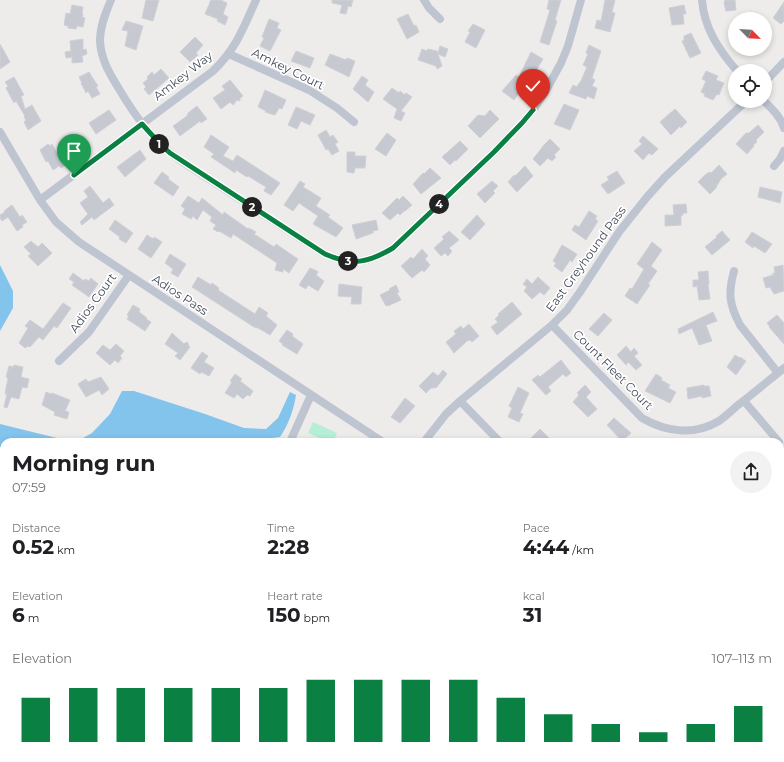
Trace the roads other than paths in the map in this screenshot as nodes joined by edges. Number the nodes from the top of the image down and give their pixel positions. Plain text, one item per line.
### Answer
1 (110, 0) edge
2 (256, 0) edge
3 (424, 0) edge
4 (581, 0) edge
5 (702, 0) edge
6 (440, 19) dead end
7 (229, 54) junction
8 (784, 62) edge
9 (731, 64) edge
10 (772, 75) edge
11 (739, 108) edge
12 (770, 108) edge
13 (354, 122) dead end
14 (142, 124) junction
15 (784, 128) edge
16 (0, 132) edge
17 (784, 151) edge
18 (774, 166) dead end
19 (40, 200) junction
20 (734, 271) dead end
21 (129, 275) junction
22 (552, 325) junction
23 (59, 361) dead end
24 (781, 370) edge
25 (311, 395) junction
26 (460, 401) junction
27 (744, 401) junction
28 (292, 438) edge
29 (377, 438) edge
30 (427, 438) edge
31 (496, 438) edge
32 (775, 438) edge

1 - 14 street
2 - 7 street, Amkey Way
3 - 6 street
4 - 14 street
5 - 9 street
7 - 13 street, Amkey Court
7 - 14 street, Amkey Way
8 - 10 street
11 - 22 street, East Greyhound Pass
12 - 15 street
14 - 19 street, Amkey Way
16 - 19 street, Adios Pass
17 - 18 street
19 - 21 street, Adios Pass
20 - 24 street
21 - 23 street, Adios Court
21 - 25 street, Adios Pass
22 - 26 street, East Greyhound Pass
22 - 27 street, Count Fleet Court
24 - 27 street, Count Fleet Court
25 - 28 street
25 - 29 street, Adios Pass
26 - 30 street, East Greyhound Pass
26 - 31 street
27 - 32 street

